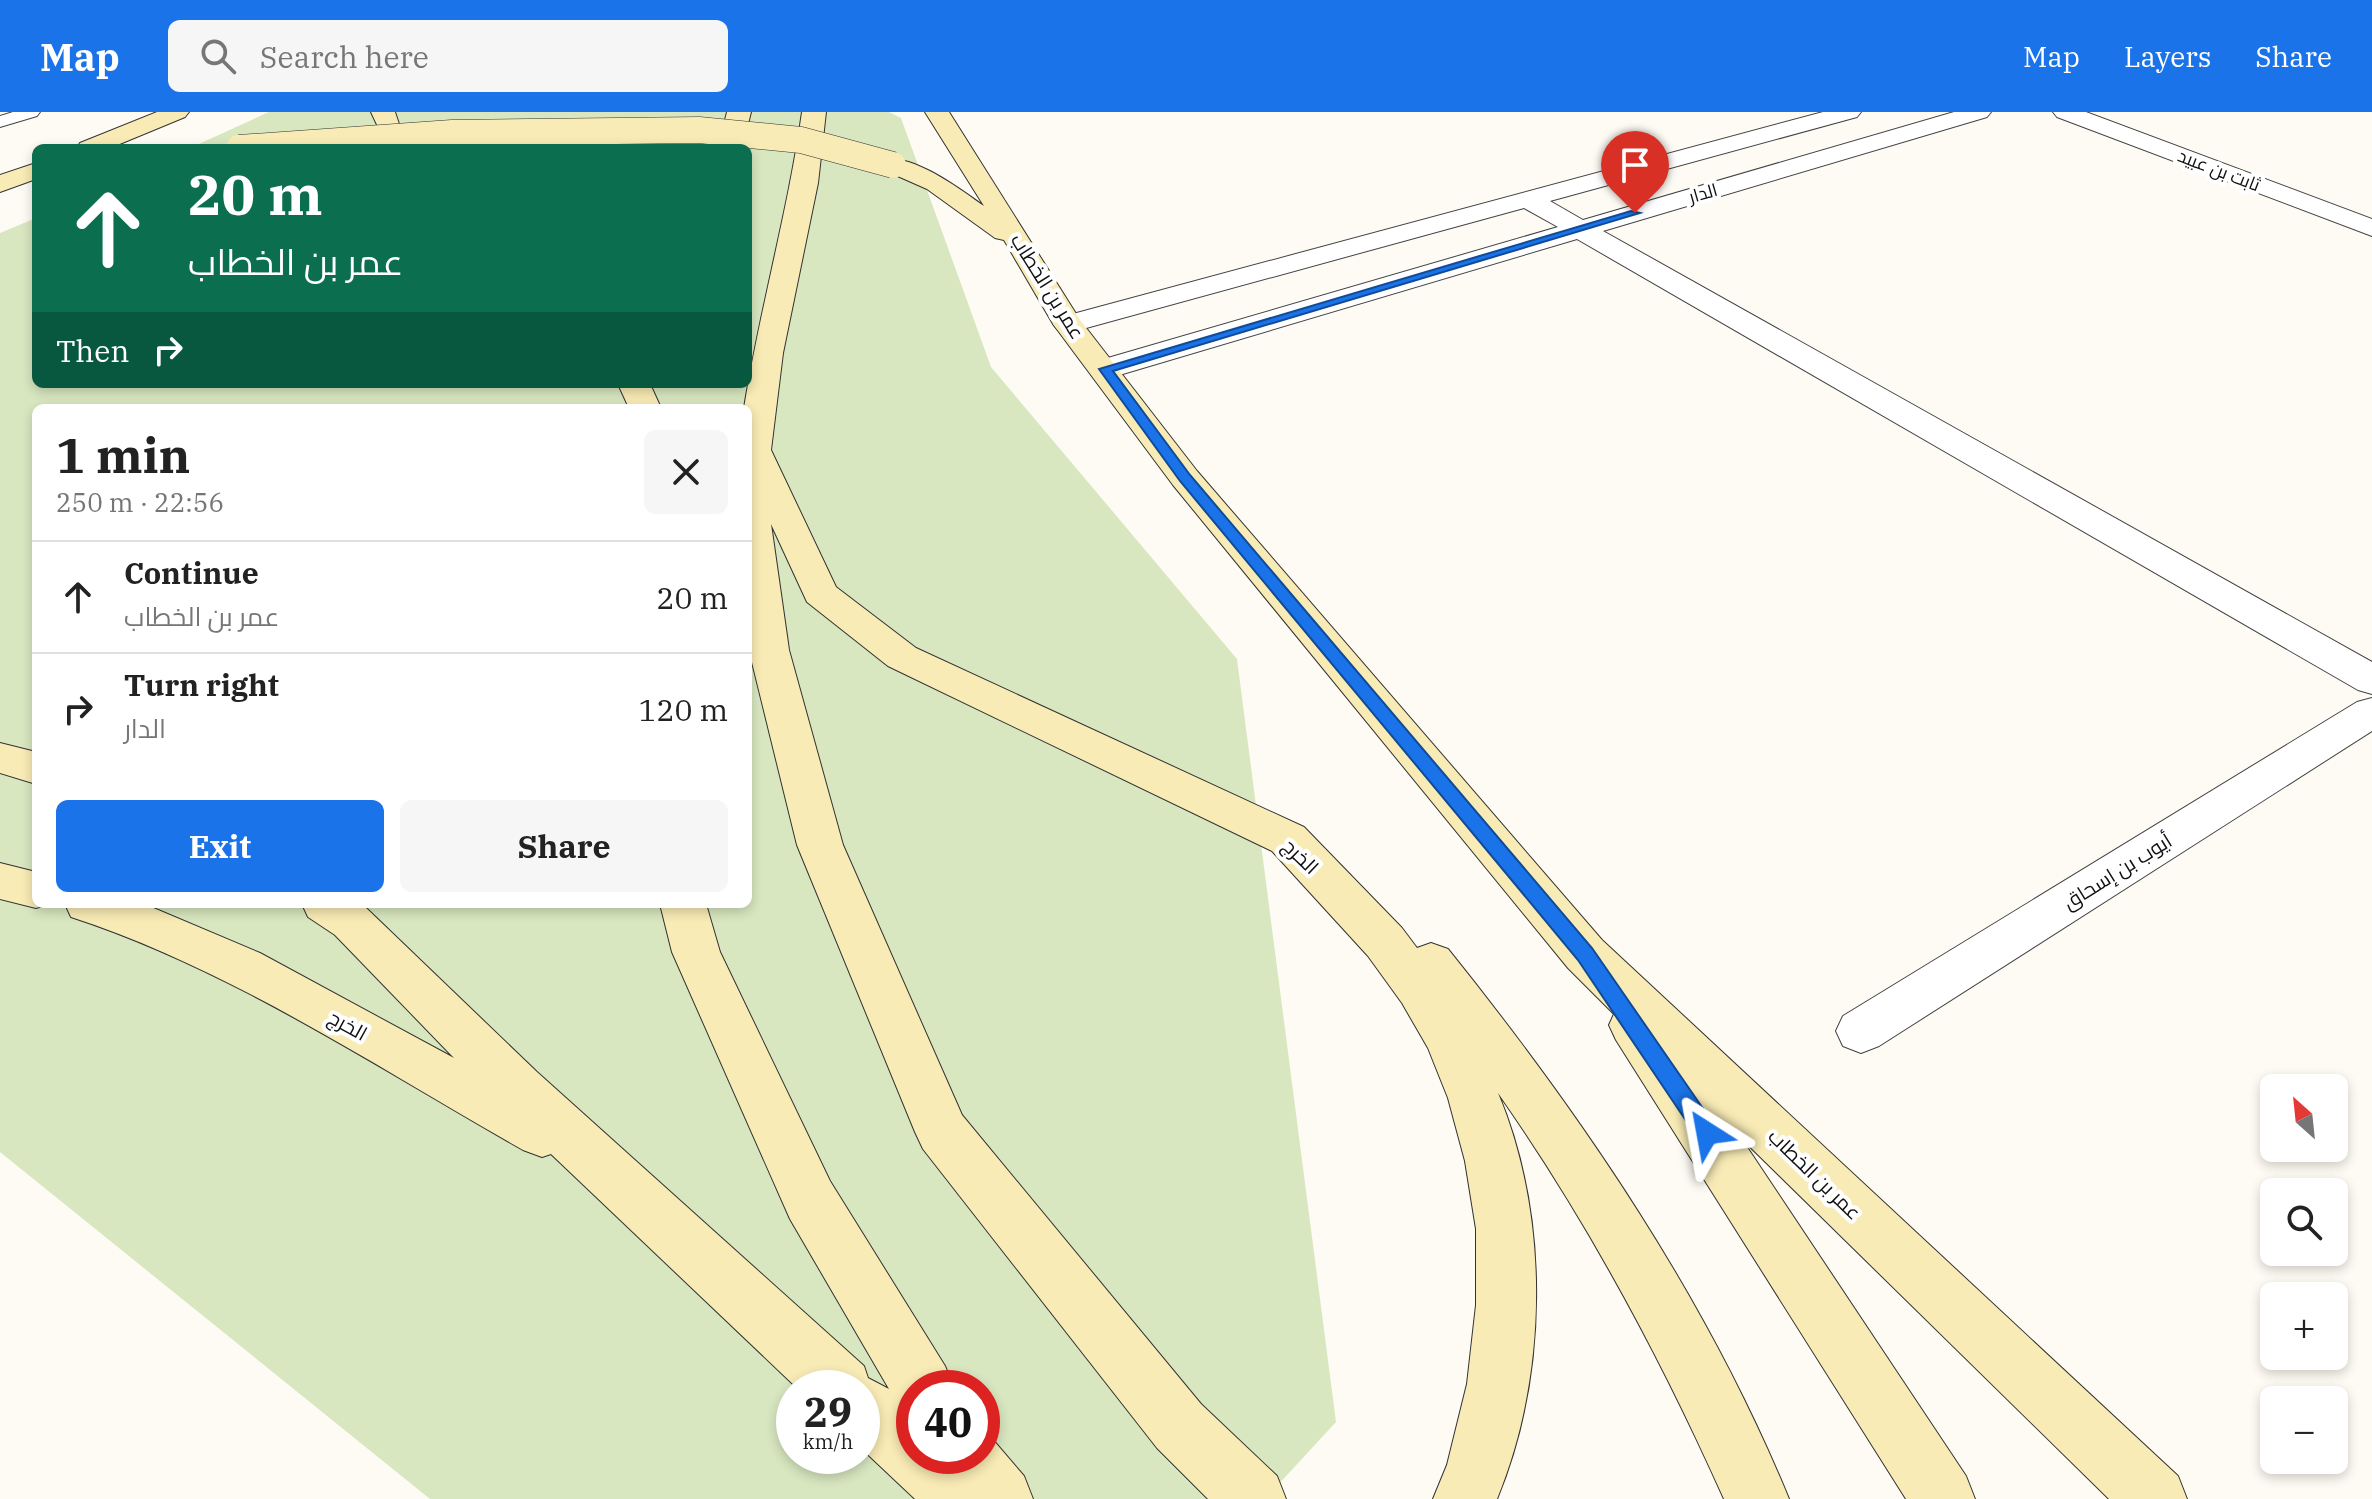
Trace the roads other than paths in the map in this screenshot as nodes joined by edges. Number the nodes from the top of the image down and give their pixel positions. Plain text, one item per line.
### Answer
1 (31, 112) edge
2 (177, 112) edge
3 (383, 112) edge
4 (739, 112) edge
5 (814, 112) edge
6 (937, 112) edge
7 (1849, 112) edge
8 (1979, 112) edge
9 (2065, 112) edge
10 (2113, 112) edge
11 (0, 122) edge
12 (99, 144) edge
13 (281, 144) edge
14 (406, 144) edge
15 (731, 144) edge
16 (32, 172) edge
17 (0, 184) edge
18 (32, 190) edge
19 (0, 198) edge
20 (1527, 199) junction
21 (2372, 208) edge
22 (2372, 228) edge
23 (1578, 230) junction
24 (1019, 243) junction
25 (1068, 324) junction
26 (1105, 369) junction
27 (755, 448) junction
28 (752, 470) edge
29 (752, 515) edge
30 (2372, 680) edge
31 (2372, 712) edge
32 (0, 758) edge
33 (32, 767) edge
34 (1288, 839) junction
35 (0, 881) edge
36 (32, 889) edge
37 (104, 908) edge
38 (331, 908) edge
39 (684, 908) edge
40 (1585, 954) junction
41 (1861, 1031) dead end
42 (599, 1164) junction
43 (822, 1370) edge
44 (912, 1370) edge
45 (880, 1423) edge
46 (896, 1437) edge
47 (936, 1474) edge
48 (981, 1474) edge
49 (963, 1499) edge
50 (1001, 1499) edge
51 (1254, 1499) edge
52 (1465, 1499) edge
53 (1757, 1499) edge
54 (1943, 1499) edge
55 (2155, 1499) edge

1 - 11 lane
2 - 12 main road
3 - 14 main road
4 - 15 main road
5 - 27 main road
6 - 24 main road, عمر بن الخطاب
7 - 20 street, الدار
8 - 23 street, الدار
9 - 22 street, ثابت بن عبيد
10 - 21 street, ثابت بن عبيد
13 - 24 main road, bridge
16 - 17 main road
18 - 19 main road
20 - 23 street
20 - 25 street, الدار
23 - 26 street, الدار
23 - 30 street
24 - 25 main road, عمر بن الخطاب
25 - 26 main road, عمر بن الخطاب
26 - 40 main road, عمر بن الخطاب
27 - 28 main road
27 - 34 main road, الخرج
29 - 51 main road
31 - 41 street, أيوب بن إسحاق
32 - 33 main road
34 - 52 main road, الخرج
34 - 53 main road
35 - 36 main road
37 - 42 main road, الخرج
38 - 42 main road, الخرج
39 - 44 main road
40 - 54 main road
40 - 55 main road, عمر بن الخطاب
42 - 43 main road, الخرج
45 - 46 main road
47 - 49 main road
48 - 50 main road

